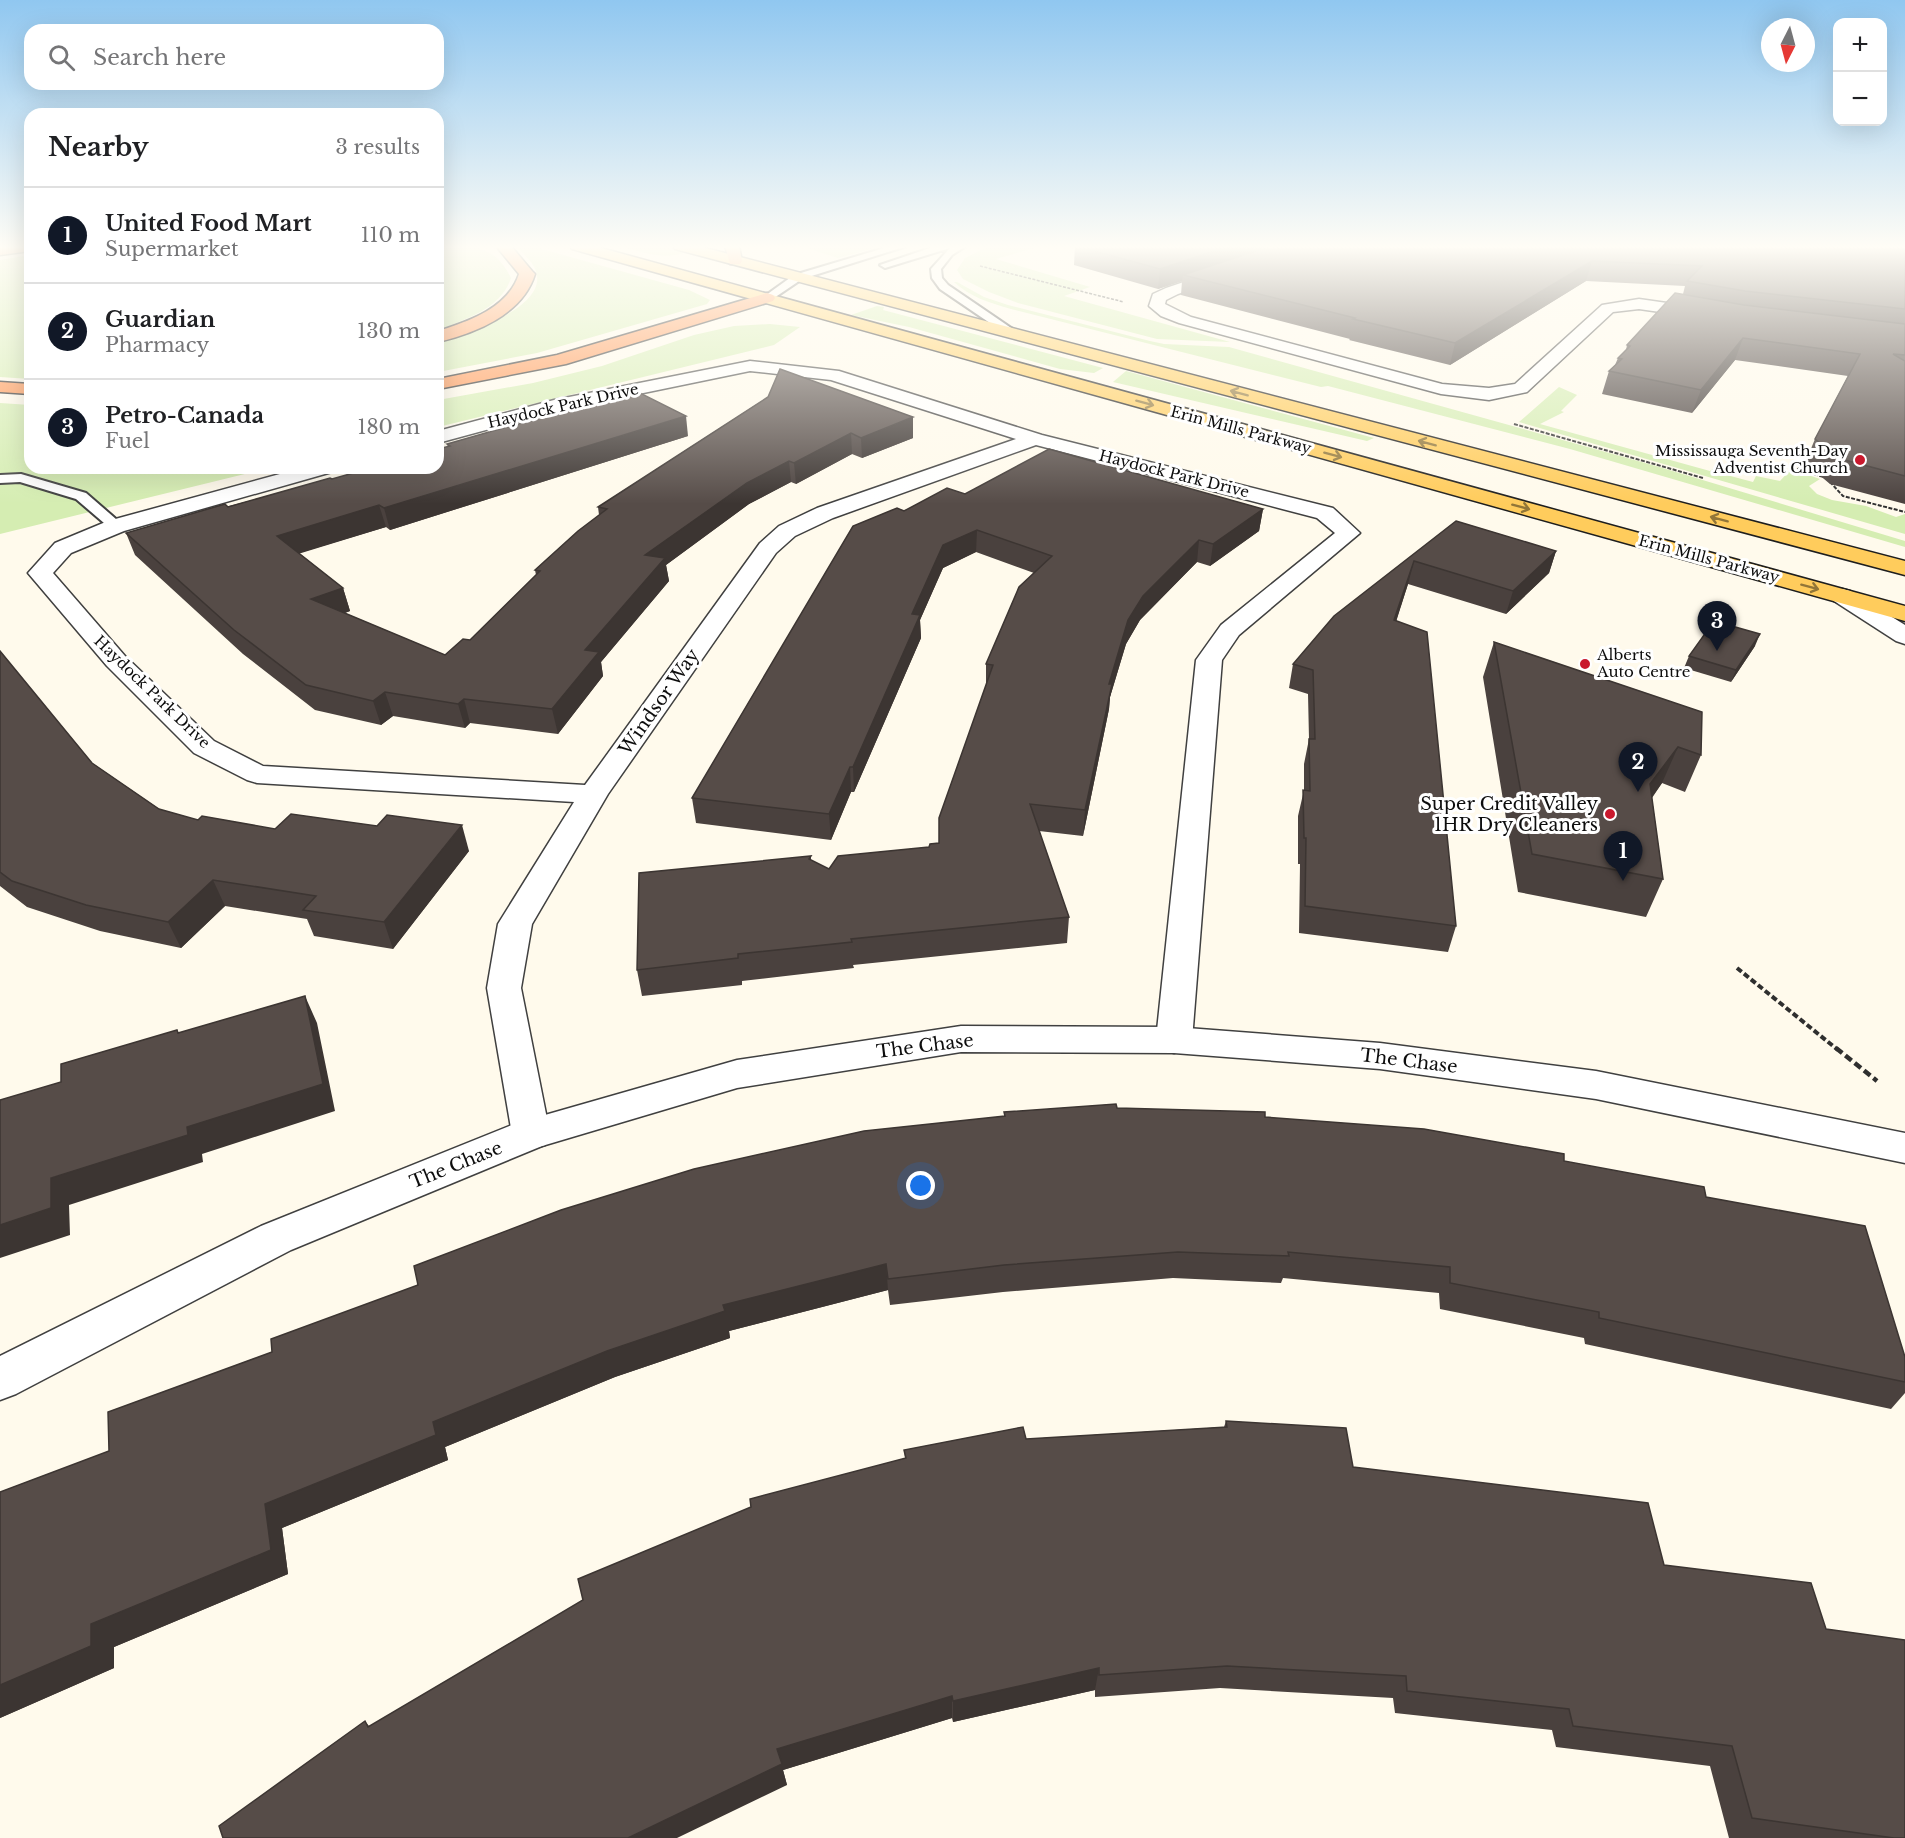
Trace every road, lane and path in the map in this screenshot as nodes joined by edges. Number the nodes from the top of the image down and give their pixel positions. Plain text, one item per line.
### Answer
1 (654, 332) edge
2 (889, 332) edge
3 (1005, 332) edge
4 (1010, 332) edge
5 (1229, 332) edge
6 (1582, 332) edge
7 (1013, 334) junction
8 (444, 383) edge
9 (0, 387) edge
10 (24, 389) edge
11 (444, 435) edge
12 (1035, 439) junction
13 (1811, 455) dead end
14 (303, 474) edge
15 (0, 479) edge
16 (1905, 512) edge
17 (116, 526) junction
18 (1905, 568) edge
19 (1842, 596) junction
20 (1905, 614) edge
21 (1905, 636) edge
22 (593, 794) junction
23 (1737, 968) dead end
24 (1174, 1040) junction
25 (1877, 1081) dead end
26 (531, 1134) junction
27 (1905, 1148) edge
28 (0, 1379) edge

1 - 8 highway
2 -> 19 main road, Erin Mills Parkway
3 - 7 main road, Erin Mills Parkway
4 - 7 lane
5 - 6 street
18 -> 7 main road, Erin Mills Parkway
9 - 10 highway
11 - 12 street, Haydock Park Drive
12 - 22 street, Windsor Way
12 - 24 street, Haydock Park Drive
13 - 16 path
14 - 17 street, Haydock Park Drive
15 - 17 lane
17 - 22 street, Haydock Park Drive
19 - 20 main road, Erin Mills Parkway
19 - 21 street
22 - 26 street, Windsor Way
23 - 25 path
24 - 26 street, The Chase
24 - 27 street, The Chase
26 - 28 street, The Chase

